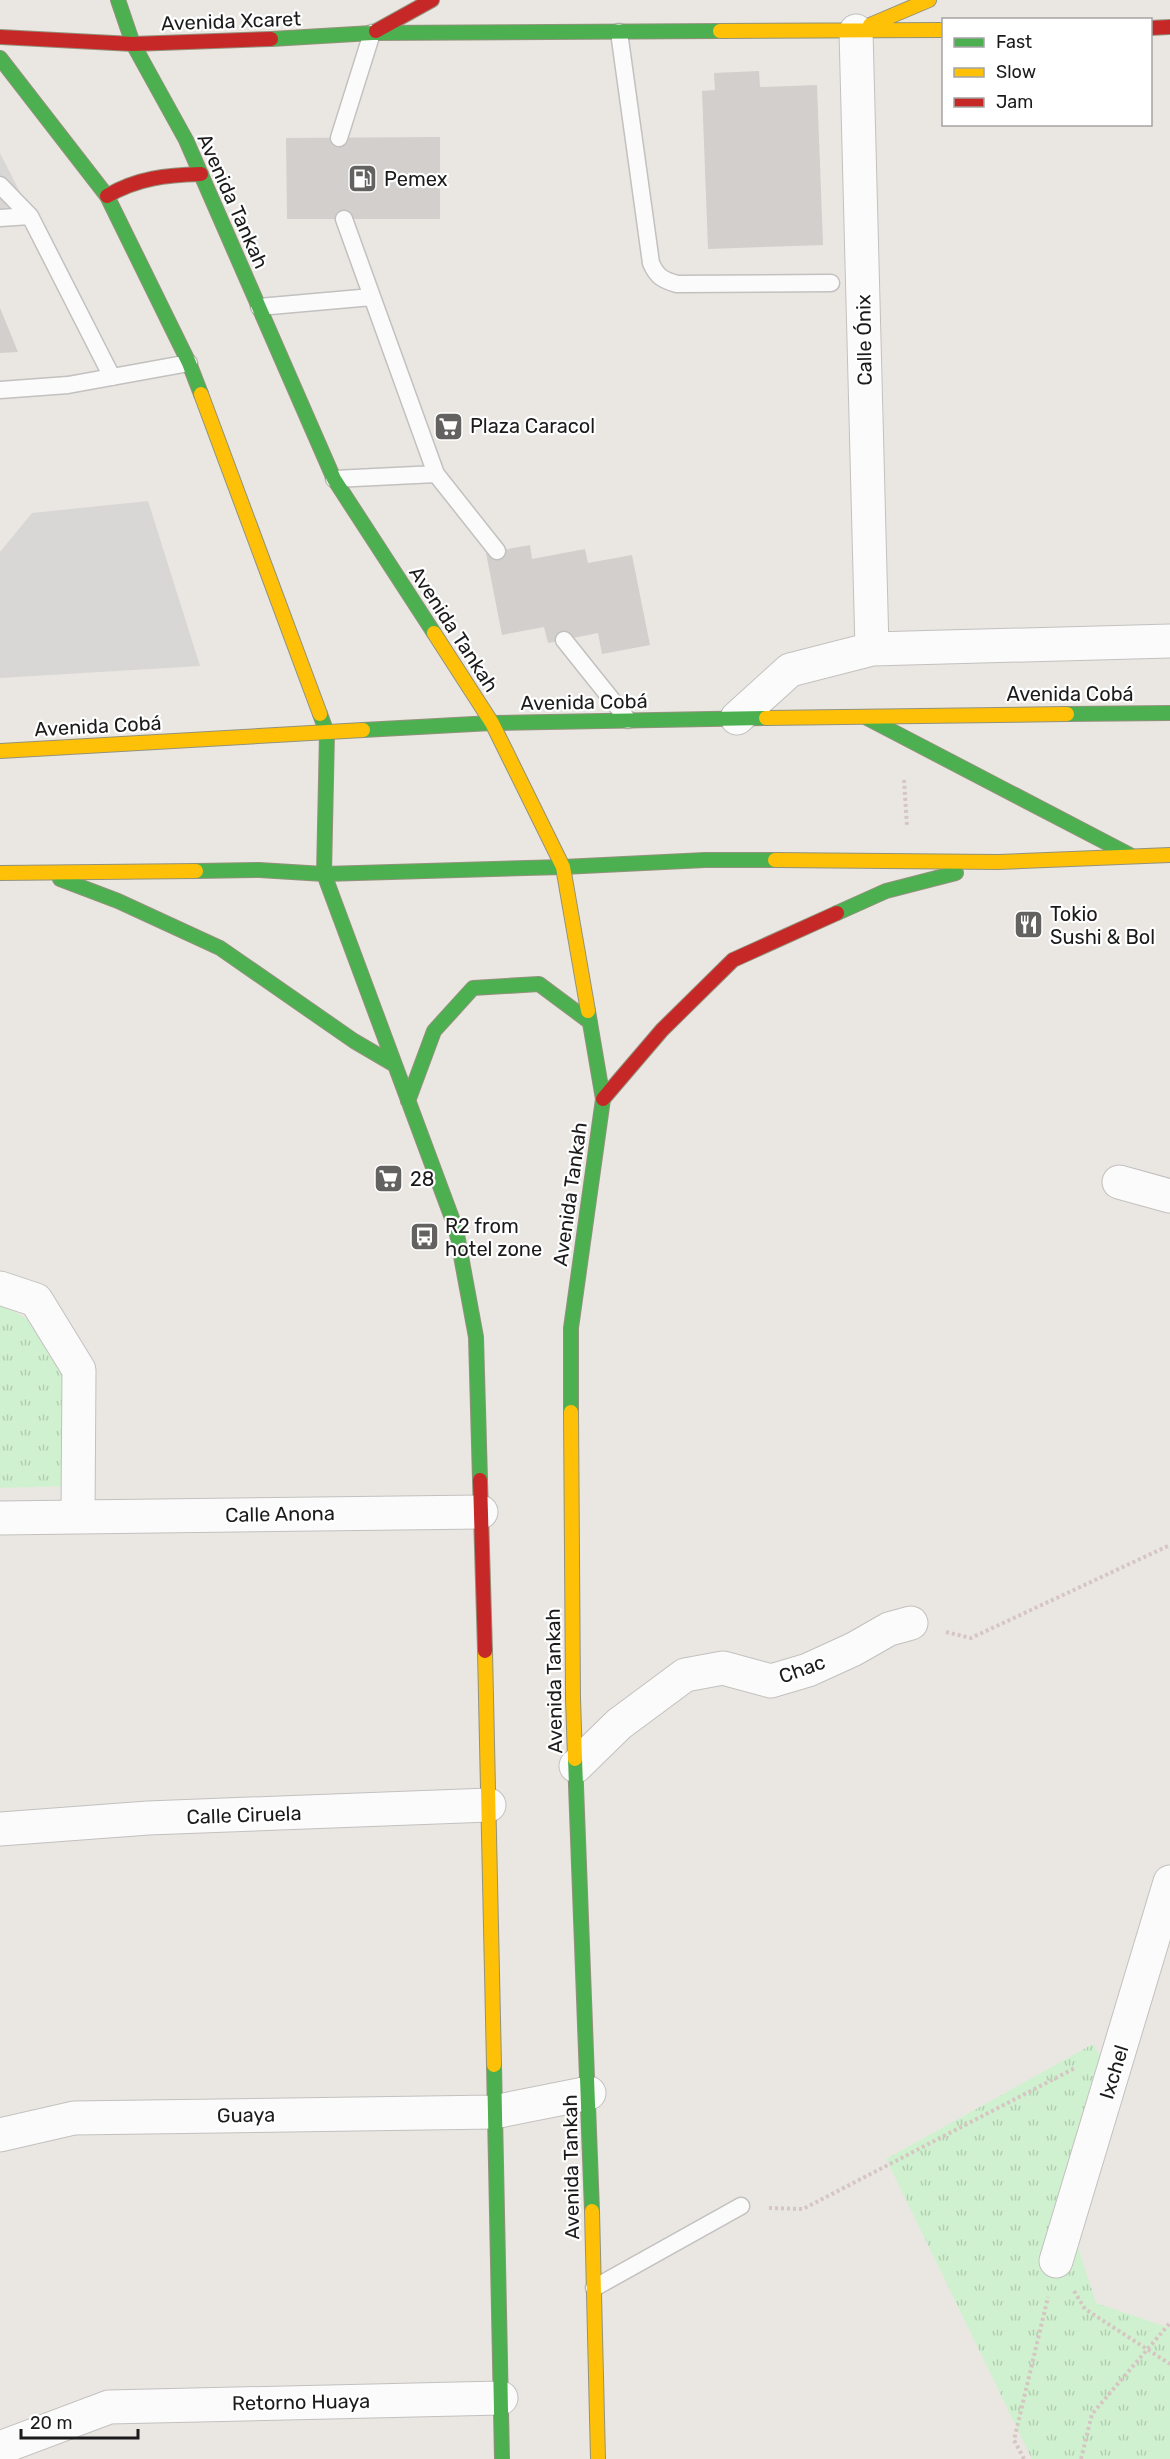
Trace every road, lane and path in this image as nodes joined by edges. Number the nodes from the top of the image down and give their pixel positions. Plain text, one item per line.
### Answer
1 (118, 0) edge
2 (432, 0) edge
3 (928, 0) edge
4 (1170, 27) edge
5 (1152, 28) edge
6 (942, 30) edge
7 (856, 31) junction
8 (619, 32) junction
9 (372, 33) junction
10 (0, 37) edge
11 (133, 44) junction
12 (0, 57) edge
13 (339, 138) dead end
14 (201, 174) junction
15 (0, 185) edge
16 (107, 196) junction
17 (30, 216) junction
18 (0, 218) edge
19 (344, 219) dead end
20 (831, 283) dead end
21 (372, 297) junction
22 (259, 307) junction
23 (189, 363) junction
24 (112, 377) junction
25 (0, 390) edge
26 (436, 474) junction
27 (334, 479) junction
28 (497, 551) dead end
29 (564, 640) dead end
30 (1170, 641) edge
31 (872, 649) junction
32 (1170, 713) edge
33 (863, 716) junction
34 (737, 718) junction
35 (628, 720) junction
36 (492, 723) junction
37 (327, 733) junction
38 (0, 751) edge
39 (1170, 855) edge
40 (1132, 856) junction
41 (998, 862) junction
42 (563, 867) junction
43 (41, 872) junction
44 (0, 873) edge
45 (324, 874) junction
46 (590, 1022) junction
47 (395, 1065) junction
48 (603, 1099) junction
49 (408, 1101) junction
50 (1119, 1182) dead end
51 (1170, 1196) edge
52 (0, 1288) edge
53 (481, 1512) junction
54 (78, 1517) junction
55 (0, 1518) edge
56 (1170, 1545) edge
57 (911, 1623) joint
58 (576, 1766) junction
59 (489, 1805) junction
60 (0, 1829) edge
61 (1170, 1882) edge
62 (1124, 2043) junction
63 (589, 2093) junction
64 (494, 2112) junction
65 (0, 2135) edge
66 (741, 2206) joint
67 (1056, 2261) junction
68 (594, 2288) junction
69 (1170, 2323) edge
70 (1147, 2350) junction
71 (1170, 2364) edge
72 (501, 2398) junction
73 (0, 2448) edge
74 (502, 2459) edge
75 (598, 2459) edge
76 (1024, 2459) edge
77 (1081, 2459) edge

1 - 11 street, Avenida Tankah
2 - 9 street
3 - 7 street
4 - 5 street
6 - 7 street, Avenida Xcaret
7 - 8 street, Avenida Xcaret
7 - 31 street, Calle Ónix
8 - 9 street, Avenida Xcaret
8 - 20 lane
9 - 11 street, Avenida Xcaret
9 - 13 lane
10 - 11 street, Avenida Xcaret
11 - 14 street, Avenida Tankah
12 - 16 street
14 - 16 street
14 - 22 street, Avenida Tankah
15 - 17 lane
16 - 23 street
17 - 18 lane
17 - 24 lane
19 - 21 lane
21 - 22 lane
21 - 26 lane
22 - 27 street, Avenida Tankah
23 - 24 lane
23 - 37 street
24 - 25 lane
26 - 27 lane
26 - 28 lane
27 - 36 street, Avenida Tankah
29 - 35 lane
30 - 31 street
31 - 34 street
32 - 33 street, Avenida Cobá
33 - 34 street, Avenida Cobá
33 - 40 street
34 - 35 street, Avenida Cobá
35 - 36 street, Avenida Cobá
36 - 37 street, Avenida Cobá
36 - 42 street, Avenida Tankah
37 - 38 street, Avenida Cobá
37 - 45 street
39 - 40 street
40 - 41 street
41 - 42 street
41 - 48 street
42 - 45 street
42 - 46 street, Avenida Tankah
43 - 44 street
43 - 45 street
43 - 47 street
45 - 47 street
46 - 48 street, Avenida Tankah
46 - 49 street
47 - 49 street
48 - 58 street, Avenida Tankah
49 - 53 street
50 - 51 street
52 - 54 street
53 - 54 street, Calle Anona
53 - 59 street
54 - 55 street, Calle Anona
56 - 57 path
57 - 58 street, Chac
58 - 63 street, Avenida Tankah
59 - 60 street, Calle Ciruela
59 - 64 street
61 - 62 street, Ixchel
62 - 66 path
62 - 67 street, Ixchel
63 - 64 street, Guaya
63 - 68 street, Avenida Tankah
64 - 65 street, Guaya
64 - 72 street
66 - 68 lane
67 - 70 path
67 - 76 path
68 - 75 street, Avenida Tankah
69 - 70 path
70 - 71 path
70 - 77 path
72 - 73 street, Retorno Huaya
72 - 74 street

